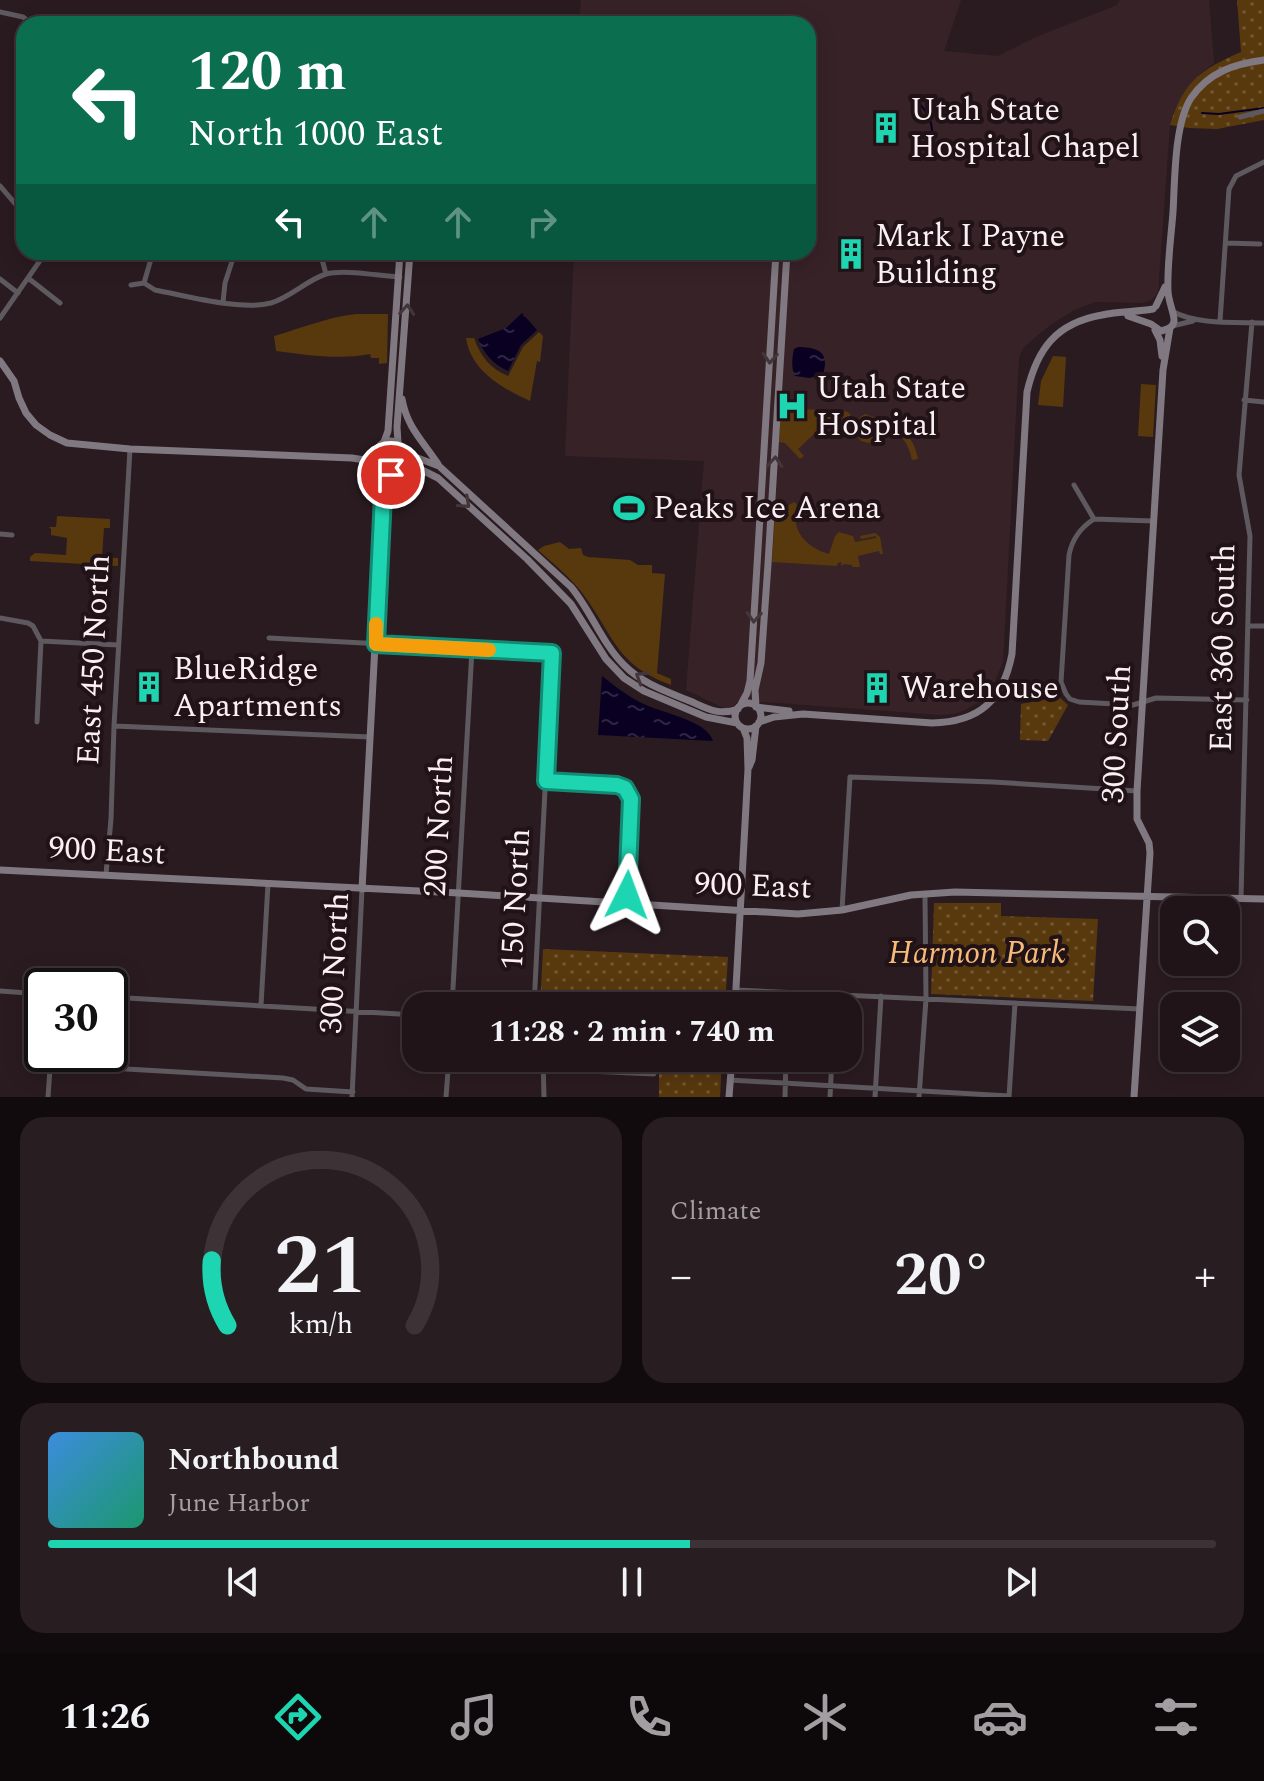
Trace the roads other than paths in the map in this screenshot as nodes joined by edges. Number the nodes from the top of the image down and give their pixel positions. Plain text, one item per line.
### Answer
1 (1264, 60) edge
2 (1264, 111) edge
3 (1240, 117) dead end
4 (1264, 162) edge
5 (0, 186) edge
6 (16, 205) edge
7 (1226, 243) junction
8 (1260, 244) dead end
9 (40, 260) edge
10 (151, 260) edge
11 (232, 260) edge
12 (322, 260) edge
13 (400, 260) edge
14 (410, 260) edge
15 (776, 260) edge
16 (787, 260) edge
17 (1169, 269) junction
18 (326, 274) junction
19 (399, 277) junction
20 (28, 278) junction
21 (409, 278) junction
22 (0, 279) edge
23 (144, 283) junction
24 (131, 285) dead end
25 (18, 293) junction
26 (223, 302) junction
27 (60, 303) dead end
28 (1155, 308) junction
29 (1171, 310) junction
30 (1114, 313) junction
31 (0, 318) edge
32 (1202, 320) junction
33 (1220, 321) junction
34 (1252, 322) junction
35 (1264, 323) edge
36 (1152, 326) junction
37 (1171, 327) junction
38 (772, 333) junction
39 (783, 333) junction
40 (0, 361) edge
41 (1163, 370) junction
42 (401, 391) junction
43 (1244, 400) junction
44 (1264, 402) edge
45 (765, 433) junction
46 (777, 433) junction
47 (384, 442) junction
48 (398, 443) junction
49 (130, 449) junction
50 (376, 450) junction
51 (404, 453) junction
52 (352, 458) junction
53 (379, 464) junction
54 (439, 466) junction
55 (397, 467) junction
56 (1074, 485) dead end
57 (383, 495) junction
58 (762, 496) junction
59 (772, 496) junction
60 (1094, 519) junction
61 (1153, 521) junction
62 (0, 534) edge
63 (12, 535) dead end
64 (757, 569) junction
65 (768, 570) junction
66 (0, 618) edge
67 (1249, 626) junction
68 (1264, 626) edge
69 (269, 638) dead end
70 (41, 641) junction
71 (752, 643) junction
72 (763, 643) junction
73 (376, 644) junction
74 (118, 645) junction
75 (472, 649) junction
76 (1247, 700) junction
77 (1142, 702) junction
78 (756, 706) junction
79 (739, 707) junction
80 (803, 714) junction
81 (37, 722) dead end
82 (757, 724) junction
83 (740, 725) junction
84 (114, 726) junction
85 (370, 737) junction
86 (748, 769) junction
87 (546, 781) junction
88 (1137, 791) junction
89 (0, 870) edge
90 (106, 874) junction
91 (268, 884) junction
92 (362, 889) junction
93 (459, 893) junction
94 (925, 895) junction
95 (1146, 896) junction
96 (540, 898) junction
97 (1241, 898) junction
98 (1264, 899) edge
99 (627, 904) junction
100 (842, 910) junction
101 (741, 912) junction
102 (736, 990) joint
103 (0, 991) edge
104 (453, 992) edge
105 (535, 992) edge
106 (772, 992) edge
107 (24, 993) edge
108 (881, 996) junction
109 (862, 997) edge
110 (128, 998) edge
111 (926, 999) junction
112 (1015, 1003) junction
113 (261, 1005) junction
114 (1140, 1009) junction
115 (356, 1011) junction
116 (402, 1014) edge
117 (448, 1072) edge
118 (544, 1072) edge
119 (610, 1072) edge
120 (731, 1072) edge
121 (786, 1072) edge
122 (831, 1072) edge
123 (654, 1074) dead end
124 (730, 1080) junction
125 (786, 1083) junction
126 (830, 1086) junction
127 (875, 1088) junction
128 (352, 1094) edge
129 (920, 1094) edge
130 (1009, 1096) edge
131 (48, 1097) edge
132 (446, 1097) edge
133 (544, 1097) edge
134 (729, 1097) edge
135 (785, 1097) edge
136 (830, 1097) edge
137 (875, 1097) edge
138 (1134, 1097) edge

1 - 17 street
2 - 3 street
4 - 7 street
5 - 6 street
7 - 8 street
7 - 33 street
9 - 20 street
10 - 23 street
11 - 26 street
12 - 18 street
13 - 19 street
14 - 21 street
15 - 38 street
16 - 39 street
17 - 28 street
17 - 29 street
18 - 19 street
18 - 26 street
19 - 21 street
19 - 47 street
20 - 25 street
20 - 27 street
42 -> 21 street
22 - 25 street
23 - 24 street
23 - 26 street
25 - 31 street
28 - 29 street
28 - 30 street
28 - 36 street
29 - 32 street
29 - 37 street
30 - 36 street
30 - 80 street
32 - 33 street
32 - 37 street
33 - 34 street
34 - 35 street
34 - 43 street, East 360 South
36 - 37 street
36 - 41 street, 300 South
37 - 41 street, 300 South
38 - 39 street
38 -> 45 street
39 - 46 street
40 - 49 street
41 - 61 street, 300 South
42 - 48 street
42 - 54 street
43 - 44 street
43 - 67 street, East 360 South
45 - 46 street
45 - 58 street
59 -> 46 street
47 - 48 street
47 - 50 street
48 - 51 street
49 - 52 street
49 - 74 street, East 450 North
50 - 52 street
50 - 53 street
51 - 54 street
51 - 55 street
52 - 53 street
53 - 55 street
53 - 57 street
79 -> 54 street
55 - 57 street
55 -> 83 street
56 - 60 street
57 - 73 street, 300 North
58 - 59 street
58 - 64 street
59 - 65 street
60 - 61 street
60 - 77 street
61 - 77 street, 300 South
62 - 63 street
64 - 65 street
64 -> 71 street
65 - 72 street
66 - 70 street
67 - 68 street
67 - 76 street, East 360 South
69 - 73 street
70 - 74 street
70 - 81 street
71 - 72 street
71 - 79 street
72 - 78 street
73 - 75 street
73 - 85 street, 300 North
74 - 84 street, East 450 North
75 - 87 street, 150 North
75 - 93 street, 200 North
76 - 77 street
76 - 97 street, East 360 South
77 - 88 street, 300 South
78 - 79 street
78 - 80 street
78 - 82 street
79 - 83 street
80 - 82 street
82 - 83 street
82 - 86 street
83 - 86 street
84 - 85 street
84 - 90 street, East 450 North
85 - 92 street, 300 North
86 - 101 street
87 - 96 street, 150 North
87 - 99 street
88 - 95 street, 300 South
88 - 100 street
89 - 90 street, 900 East
90 - 91 street, 900 East
91 - 92 street, 900 East
91 - 113 street
92 - 93 street, 900 East
92 - 115 street, 300 North
93 - 96 street, 900 East
93 - 104 street, 200 North
94 - 95 street, 900 East
94 - 100 street, 900 East
94 - 111 street
95 - 97 street, 900 East
95 - 114 street, 300 South
96 - 99 street, 900 East
96 - 105 street, 150 North
97 - 98 street, 900 East
99 - 101 street, 900 East
100 - 101 street, 900 East
101 - 102 street
102 - 106 street
103 - 107 street
108 - 109 street
108 - 111 street
108 - 127 street
110 - 113 street
111 - 112 street
111 - 129 street
112 - 114 street
112 - 130 street
113 - 115 street
114 - 138 street, 300 South
115 - 116 street
115 - 128 street, 300 North
117 - 132 street
118 - 133 street
119 - 123 street
120 - 124 street
121 - 125 street
122 - 126 street
124 - 125 street
124 - 134 street
125 - 126 street
125 - 135 street
126 - 127 street
126 - 136 street
127 - 129 street
127 - 137 street
128 - 131 street
129 - 130 street

